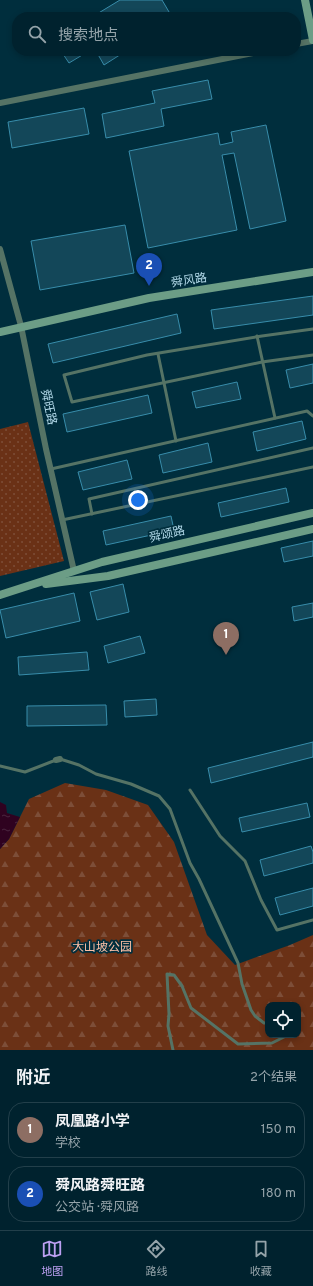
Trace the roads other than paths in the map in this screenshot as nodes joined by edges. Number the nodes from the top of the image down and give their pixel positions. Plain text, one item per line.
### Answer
1 (305, 0) edge
2 (313, 41) edge
3 (301, 43) edge
4 (238, 56) edge
5 (0, 103) edge
6 (0, 249) edge
7 (313, 272) edge
8 (21, 326) junction
9 (313, 329) edge
10 (0, 332) edge
11 (257, 336) junction
12 (158, 354) junction
13 (313, 354) edge
14 (262, 362) junction
15 (164, 383) junction
16 (313, 416) edge
17 (275, 418) junction
18 (176, 440) junction
19 (313, 448) edge
20 (313, 467) edge
21 (51, 469) junction
22 (313, 513) edge
23 (92, 514) junction
24 (62, 520) junction
25 (313, 529) edge
26 (74, 571) junction
27 (29, 586) junction
28 (0, 595) edge
29 (0, 766) edge
30 (190, 790) dead end
31 (313, 920) edge
32 (265, 1023) edge
33 (282, 1038) edge
34 (173, 1050) edge

1 - 2 main road
2 - 3 street
4 - 5 street
6 - 8 street, 舜旺路
7 - 8 main road, 舜风路
8 - 10 main road, 舜风路
8 - 21 street, 舜旺路
9 - 11 lane
11 - 12 lane
11 - 14 lane
12 - 15 lane
12 - 15 lane
13 - 14 lane
14 - 15 lane
14 - 17 lane
15 - 18 lane
16 - 17 lane
17 - 18 lane
18 - 21 lane
19 - 23 lane
20 - 23 lane
21 - 24 street, 舜旺路
22 - 26 main road, 舜颂路
23 - 24 lane
24 - 26 street, 舜旺路
25 - 27 main road, 舜颂路
26 - 27 main road, 舜颂路
27 - 28 main road, 舜颂路
29 - 32 lane
30 - 31 lane
33 - 34 lane

